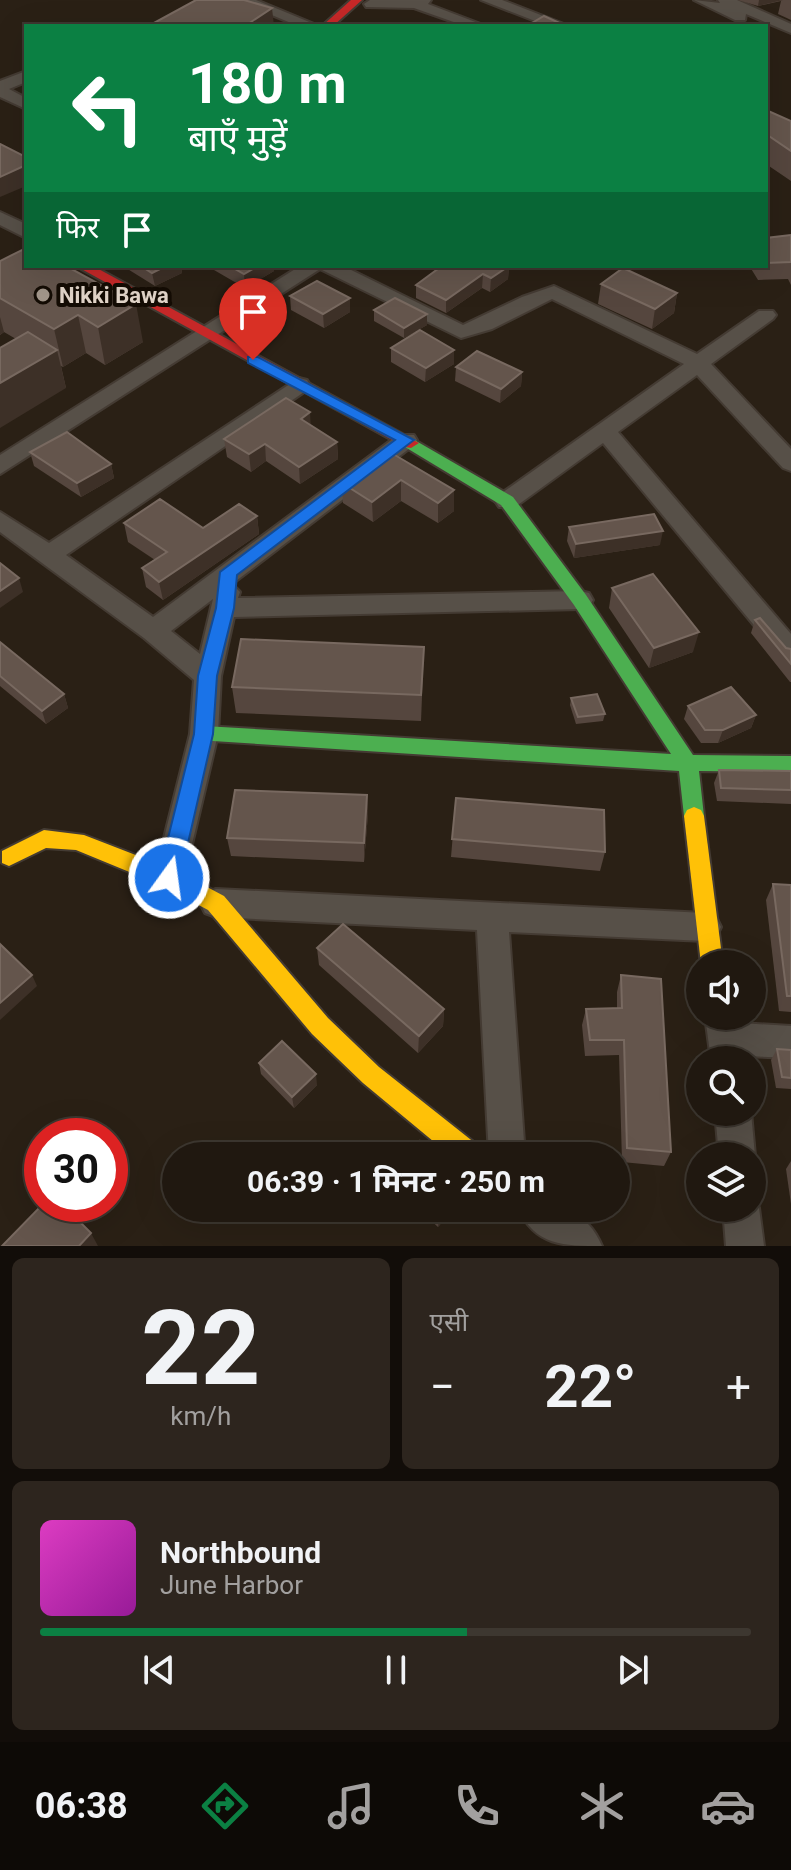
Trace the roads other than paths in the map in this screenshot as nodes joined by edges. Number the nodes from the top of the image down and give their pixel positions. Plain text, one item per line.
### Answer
1 (243, 0) edge
2 (488, 0) edge
3 (701, 0) edge
4 (725, 0) edge
5 (368, 1) edge
6 (419, 2) edge
7 (268, 3) edge
8 (780, 5) dead end
9 (762, 23) edge
10 (308, 24) edge
11 (330, 24) edge
12 (350, 24) edge
13 (474, 24) edge
14 (556, 24) edge
15 (768, 24) edge
16 (768, 26) edge
17 (791, 29) edge
18 (791, 39) edge
19 (24, 77) edge
20 (0, 89) edge
21 (24, 103) edge
22 (0, 218) edge
23 (24, 231) edge
24 (87, 268) edge
25 (310, 268) edge
26 (332, 268) edge
27 (766, 315) dead end
28 (207, 336) junction
29 (706, 357) junction
30 (299, 385) junction
31 (604, 430) junction
32 (791, 437) edge
33 (406, 440) junction
34 (791, 463) edge
35 (0, 466) edge
36 (507, 501) junction
37 (0, 520) edge
38 (49, 555) junction
39 (229, 572) junction
40 (580, 600) junction
41 (225, 608) junction
42 (153, 631) junction
43 (791, 652) edge
44 (208, 676) junction
45 (204, 734) junction
46 (688, 763) junction
47 (791, 764) edge
48 (9, 857) dead end
49 (169, 878) junction
50 (216, 903) junction
51 (492, 917) junction
52 (705, 927) junction
53 (709, 950) edge
54 (726, 1038) edge
55 (791, 1042) edge
56 (454, 1142) edge
57 (506, 1142) edge
58 (553, 1222) edge
59 (742, 1222) edge
60 (583, 1246) edge
61 (745, 1246) edge

1 - 7 street
2 - 14 street
3 - 9 street
4 - 9 street
5 - 6 street
5 - 11 street
5 - 12 street
6 - 13 street
7 - 10 street
8 - 9 street
15 - 17 street
16 - 18 street
19 - 20 street
20 - 21 street
22 - 23 street
24 - 28 street
25 - 28 street
26 - 29 street
27 - 29 street
28 - 30 street
28 - 35 street
29 - 31 street
29 - 32 street
29 - 34 street
30 - 33 street
30 - 38 street
31 - 36 street
31 - 43 street
33 - 36 street
33 - 39 street
36 - 40 street
37 - 38 street
38 - 42 street
39 - 41 street
39 - 42 street
40 - 41 street
40 - 46 street
41 - 44 street
42 - 44 street
44 - 45 street
45 - 46 street
45 - 49 street
46 - 47 street
46 - 52 street
48 - 49 street
49 - 50 street
50 - 51 street
50 - 56 street
51 - 52 street
51 - 57 street
52 - 53 street
54 - 55 street
58 - 60 street
59 - 61 street

